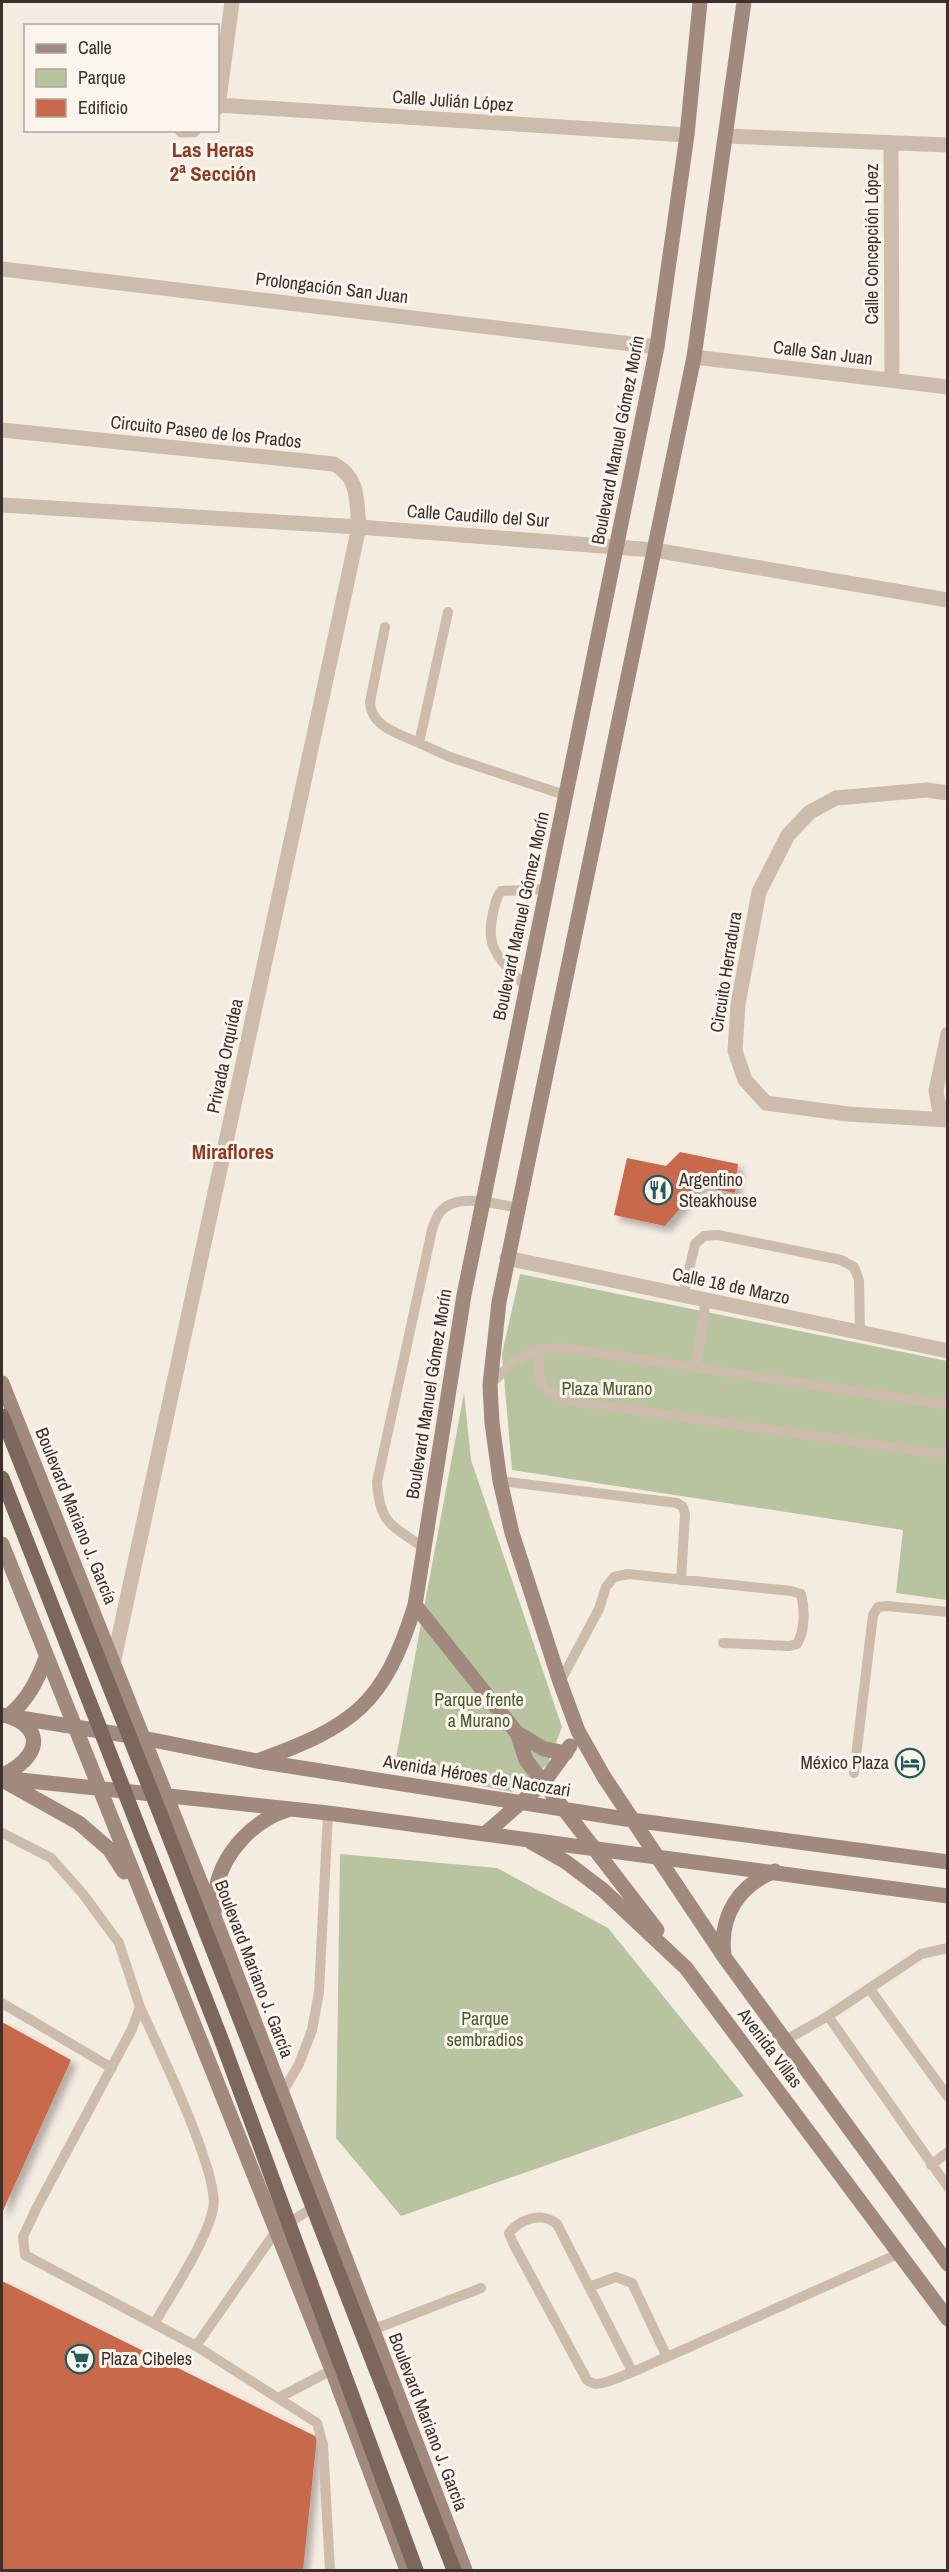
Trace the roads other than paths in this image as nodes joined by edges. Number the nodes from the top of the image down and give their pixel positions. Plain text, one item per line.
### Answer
1 (232, 2) edge
2 (700, 2) edge
3 (744, 2) edge
4 (219, 99) edge
5 (219, 106) edge
6 (687, 135) junction
7 (727, 136) junction
8 (891, 143) junction
9 (948, 145) edge
10 (2, 269) edge
11 (657, 347) junction
12 (694, 357) junction
13 (892, 380) junction
14 (948, 387) edge
15 (2, 430) edge
16 (2, 506) edge
17 (359, 527) junction
18 (617, 547) junction
19 (654, 550) junction
20 (948, 600) edge
21 (448, 612) dead end
22 (385, 627) dead end
23 (418, 743) junction
24 (948, 793) edge
25 (566, 795) junction
26 (546, 890) junction
27 (525, 986) junction
28 (948, 1034) edge
29 (944, 1119) edge
30 (483, 1201) junction
31 (518, 1208) junction
32 (507, 1258) junction
33 (683, 1296) junction
34 (706, 1300) junction
35 (860, 1333) junction
36 (540, 1349) junction
37 (948, 1351) edge
38 (696, 1367) junction
39 (2, 1383) edge
40 (490, 1385) junction
41 (948, 1405) edge
42 (2, 1416) edge
43 (17, 1420) junction
44 (2, 1428) edge
45 (948, 1455) edge
46 (2, 1478) edge
47 (500, 1481) junction
48 (2, 1544) edge
49 (424, 1548) junction
50 (681, 1580) junction
51 (415, 1605) junction
52 (948, 1612) edge
53 (723, 1643) dead end
54 (46, 1658) junction
55 (113, 1664) junction
56 (560, 1682) junction
57 (5, 1715) edge
58 (74, 1727) junction
59 (578, 1731) junction
60 (518, 1733) junction
61 (143, 1738) junction
62 (566, 1753) junction
63 (257, 1761) junction
64 (854, 1773) dead end
65 (2, 1777) edge
66 (544, 1782) junction
67 (98, 1788) junction
68 (165, 1795) junction
69 (522, 1802) junction
70 (290, 1809) junction
71 (564, 1809) junction
72 (328, 1813) junction
73 (632, 1820) junction
74 (2, 1833) edge
75 (486, 1833) junction
76 (523, 1838) junction
77 (593, 1847) junction
78 (656, 1856) junction
79 (948, 1862) edge
80 (775, 1871) junction
81 (948, 1896) edge
82 (145, 1907) junction
83 (214, 1916) junction
84 (948, 1948) edge
85 (725, 1958) junction
86 (686, 1968) junction
87 (869, 1988) junction
88 (2, 2003) edge
89 (140, 2007) junction
90 (828, 2016) junction
91 (784, 2041) junction
92 (112, 2068) junction
93 (281, 2095) junction
94 (948, 2097) edge
95 (948, 2152) edge
96 (931, 2165) junction
97 (948, 2187) edge
98 (322, 2202) junction
99 (276, 2231) junction
100 (900, 2253) junction
101 (948, 2264) edge
102 (590, 2287) junction
103 (481, 2288) dead end
104 (948, 2319) edge
105 (154, 2324) junction
106 (372, 2330) junction
107 (196, 2346) junction
108 (667, 2356) junction
109 (332, 2370) junction
110 (632, 2371) junction
111 (278, 2398) junction
112 (330, 2571) edge
113 (407, 2571) edge
114 (416, 2571) edge
115 (454, 2571) edge
116 (465, 2571) edge

1 - 4 street
2 - 6 main road, Boulevard Manuel Gómez Morín
3 - 7 main road
5 - 6 street, Calle Julián López
6 - 11 main road, Boulevard Manuel Gómez Morín
7 - 8 street
7 - 12 main road
8 - 9 street
8 - 13 street, Calle Concepción López
10 - 11 street, Prolongación San Juan
11 - 18 main road, Boulevard Manuel Gómez Morín
12 - 13 street, Calle San Juan
12 - 19 main road
13 - 14 street, Calle San Juan
15 - 17 street, Circuito Paseo de los Prados
16 - 17 street, Calle Caudillo del Sur
17 - 18 street, Calle Caudillo del Sur
17 - 55 street, Privada Orquídea
18 - 19 street, Calle Caudillo del Sur
18 - 25 main road, Boulevard Manuel Gómez Morín
19 - 20 street, Calle Caudillo del Sur
19 - 31 main road
21 - 23 lane
22 - 23 lane
23 - 25 lane
24 - 29 street, Circuito Herradura
25 - 26 main road, Boulevard Manuel Gómez Morín
26 - 27 main road, Boulevard Manuel Gómez Morín
26 - 27 lane
27 - 30 main road, Boulevard Manuel Gómez Morín
28 - 29 street
30 - 31 lane
30 - 49 main road, Boulevard Manuel Gómez Morín
30 - 49 lane
31 - 32 main road
32 - 33 street, Calle 18 de Marzo
32 - 40 main road
33 - 34 street, Calle 18 de Marzo
33 - 35 lane
34 - 35 street, Calle 18 de Marzo
34 - 38 lane
35 - 37 street, Calle 18 de Marzo
36 - 38 lane
36 - 40 lane
36 - 45 lane
38 - 41 lane
39 - 43 main road, Boulevard Mariano J. García
40 - 47 main road
42 - 115 main road, bridge
43 - 44 main road
43 - 55 main road, Boulevard Mariano J. García
46 - 114 main road, bridge
47 - 50 lane
47 - 56 main road
48 - 54 main road
49 - 51 main road, Boulevard Manuel Gómez Morín
50 - 53 lane
50 - 56 lane
51 - 60 main road
51 - 63 main road, Boulevard Manuel Gómez Morín
52 - 64 lane
54 - 57 main road
54 - 58 main road
55 - 61 main road, Boulevard Mariano J. García
56 - 59 main road
57 - 58 main road, Avenida Héroes de Nacozari
57 - 65 main road
58 - 61 main road, Avenida Héroes de Nacozari
58 - 67 main road
59 - 62 main road
59 - 73 main road
60 - 62 main road
60 - 66 main road
61 - 63 main road, Avenida Héroes de Nacozari
61 - 68 main road, Boulevard Mariano J. García
62 - 66 main road
63 - 69 main road, Avenida Héroes de Nacozari
65 - 67 main road
65 - 82 main road
66 - 69 main road
66 - 71 main road
67 - 68 main road
67 - 82 main road
68 - 70 main road
68 - 83 main road, Boulevard Mariano J. García
69 - 71 main road, Avenida Héroes de Nacozari
69 - 75 main road
70 - 72 main road
70 - 83 main road
71 - 73 main road, Avenida Héroes de Nacozari
71 - 77 main road
72 - 75 main road
72 - 93 lane
73 - 78 main road, Avenida Villas
73 - 79 main road, Avenida Héroes de Nacozari
74 - 89 lane
75 - 76 main road
76 - 77 main road
76 - 86 main road, Avenida Villas
77 - 78 main road
77 - 86 main road
78 - 80 main road
78 - 85 main road, Avenida Villas
80 - 81 main road
80 - 85 main road
82 - 99 main road
83 - 93 main road, Boulevard Mariano J. García
84 - 87 lane
85 - 91 main road, Avenida Villas
86 - 100 main road, Avenida Villas
87 - 90 lane
87 - 94 lane
88 - 92 lane
89 - 92 lane
89 - 105 lane
90 - 91 lane
90 - 96 lane
91 - 101 main road, Avenida Villas
92 - 105 lane
93 - 98 main road, Boulevard Mariano J. García
95 - 96 lane
96 - 97 lane
98 - 99 lane
98 - 106 main road, Boulevard Mariano J. García
99 - 107 lane
99 - 109 main road
100 - 104 main road, Avenida Villas
100 - 108 lane
102 - 108 lane
102 - 110 lane
102 - 110 lane
103 - 106 lane
105 - 107 lane
106 - 116 main road, Boulevard Mariano J. García
107 - 111 lane
108 - 110 lane
109 - 111 lane
109 - 113 main road
111 - 112 lane

